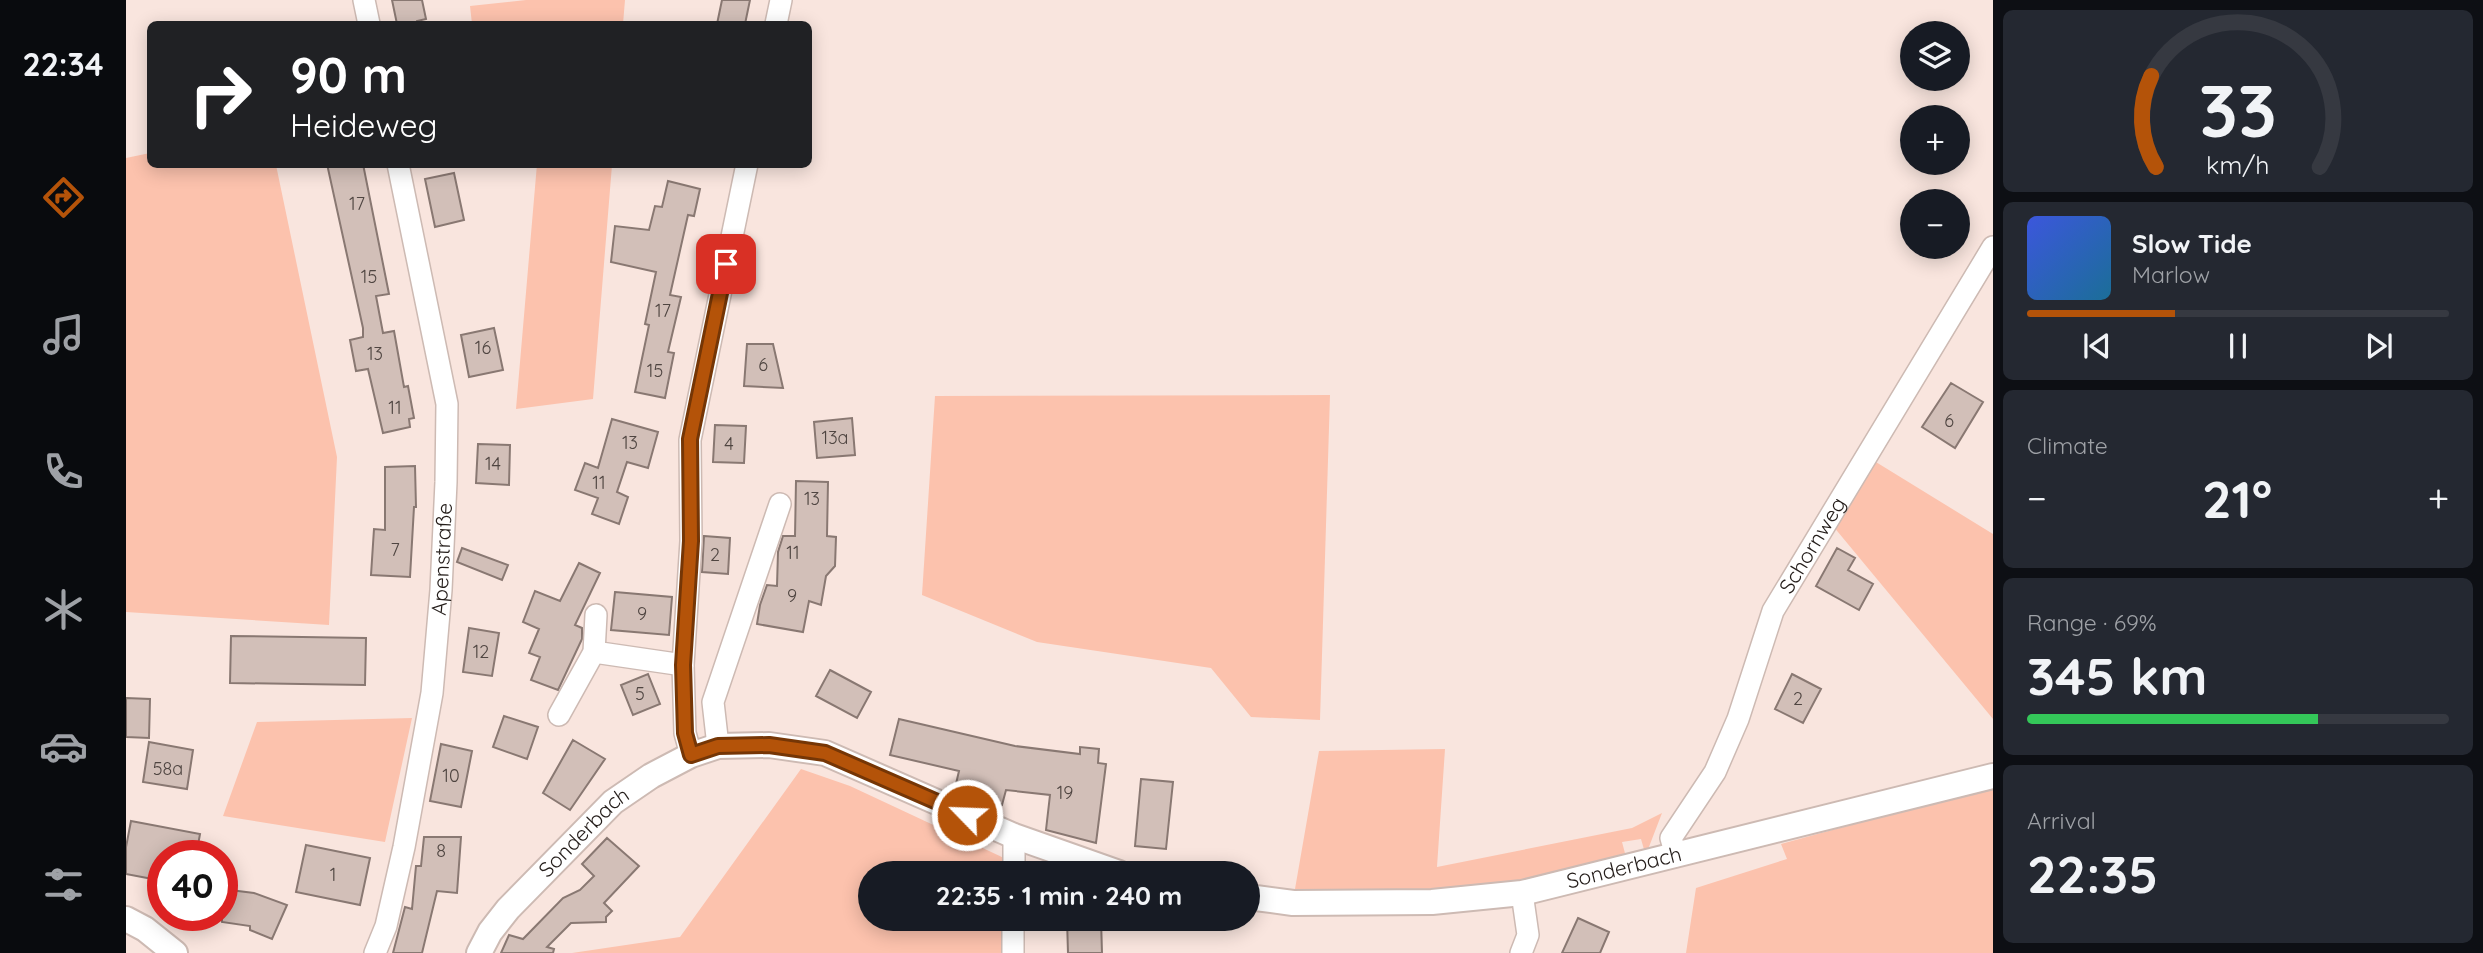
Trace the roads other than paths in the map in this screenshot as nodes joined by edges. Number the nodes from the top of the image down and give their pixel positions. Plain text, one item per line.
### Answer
1 (364, 0) edge
2 (781, 0) edge
3 (368, 21) edge
4 (777, 21) edge
5 (399, 168) edge
6 (746, 168) edge
7 (1993, 247) edge
8 (780, 504) dead end
9 (596, 615) dead end
10 (594, 652) junction
11 (683, 665) junction
12 (559, 715) dead end
13 (718, 746) junction
14 (691, 755) junction
15 (1993, 776) edge
16 (1014, 836) junction
17 (1676, 856) junction
18 (1014, 861) edge
19 (1085, 861) edge
20 (1522, 893) junction
21 (1260, 899) edge
22 (126, 919) edge
23 (1013, 931) edge
24 (175, 953) edge
25 (375, 953) edge
26 (479, 953) edge
27 (1013, 953) edge
28 (1521, 953) edge

1 - 3 street
2 - 4 street
5 - 25 street, Apenstraße
6 - 11 street
7 - 17 street, Schornweg
8 - 13 street
9 - 10 street
10 - 11 street
10 - 12 street
11 - 14 street
13 - 14 street, Sonderbach
13 - 16 street, Sonderbach
14 - 26 street, Sonderbach
15 - 17 street, Sonderbach
16 - 18 street
16 - 19 street, Sonderbach
17 - 20 street, Sonderbach
20 - 21 street, Sonderbach
20 - 28 street
22 - 24 street
23 - 27 street

